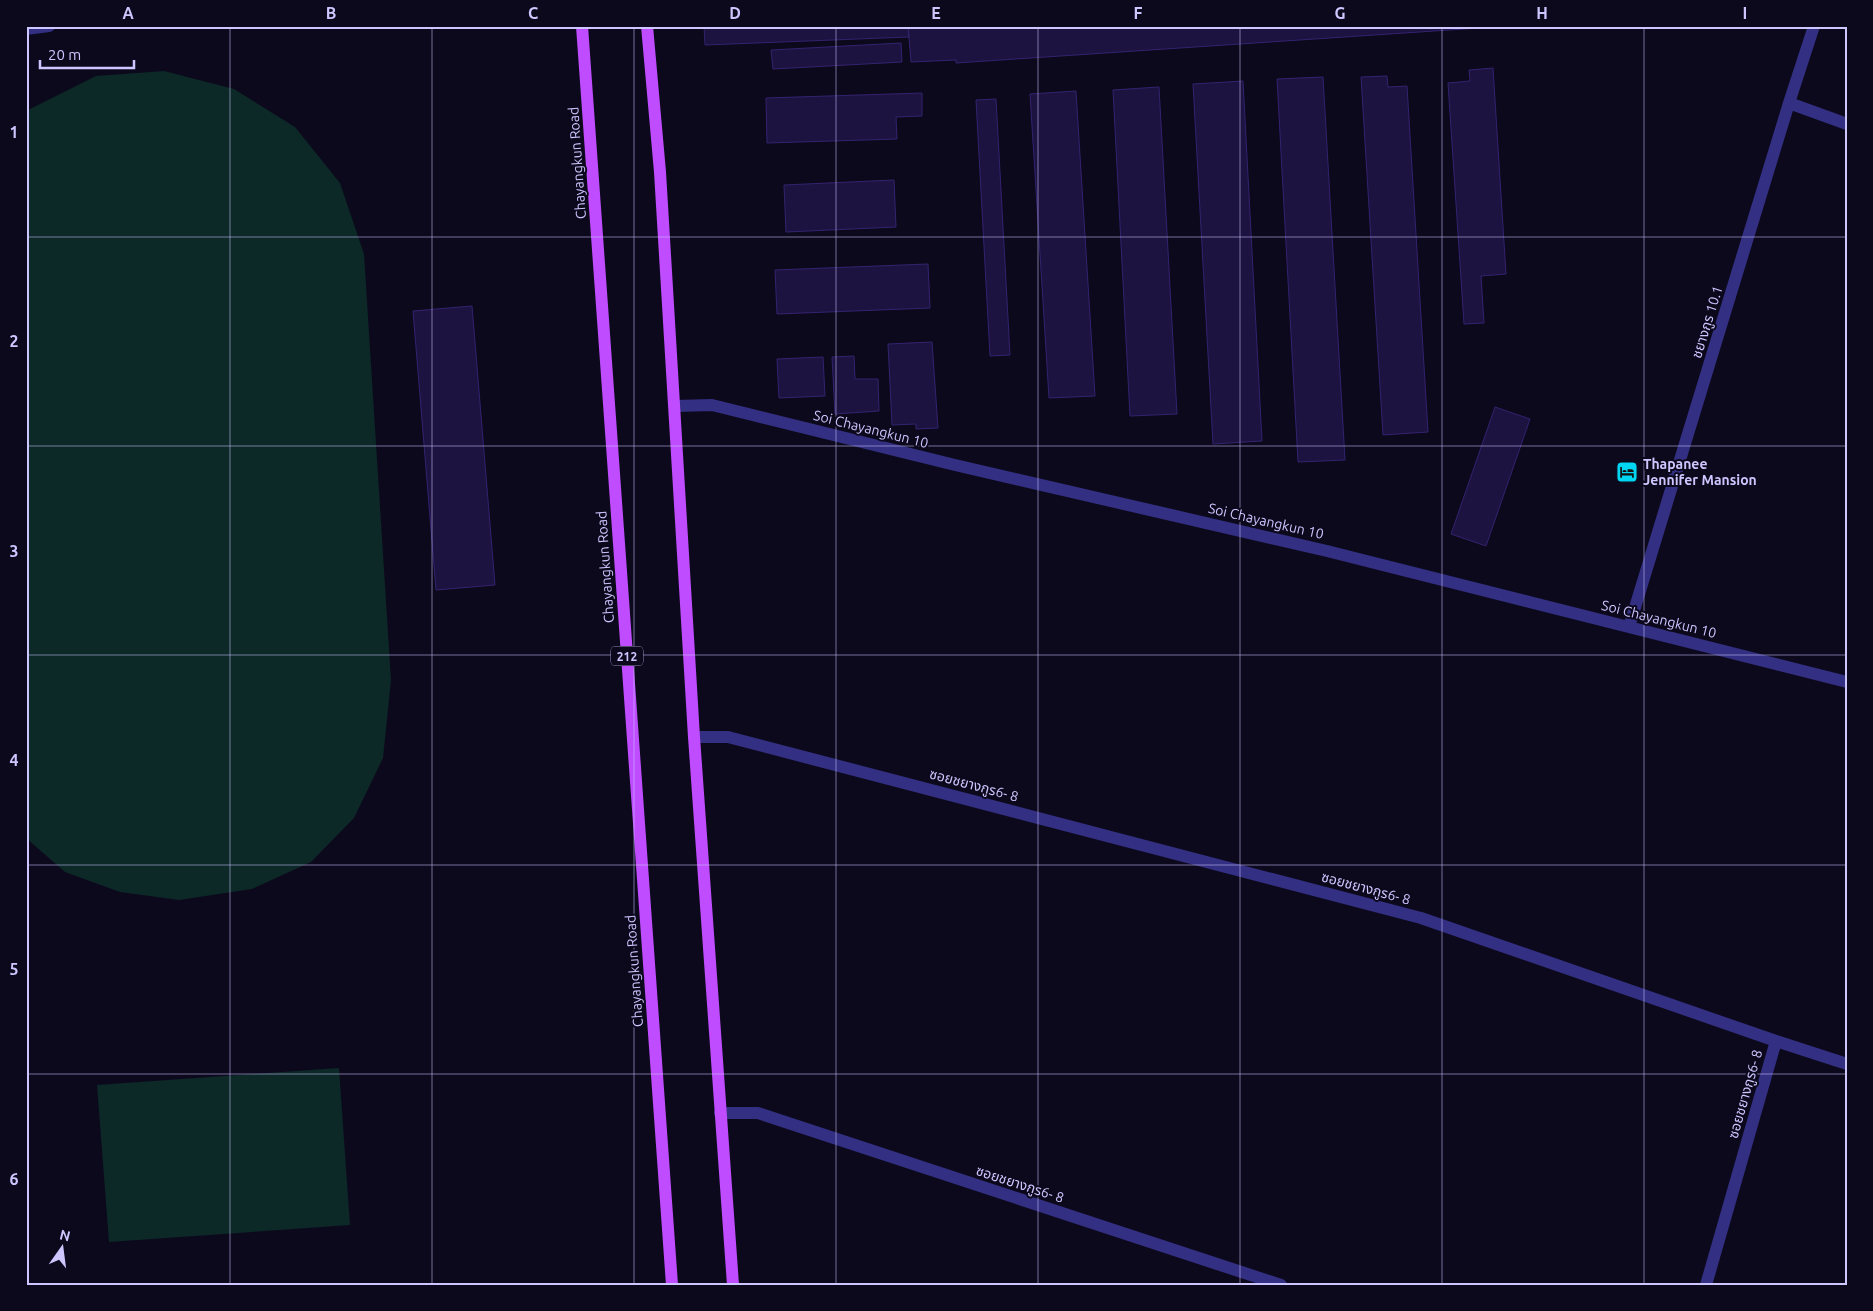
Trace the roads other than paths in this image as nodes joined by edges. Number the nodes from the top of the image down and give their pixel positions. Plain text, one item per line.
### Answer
1 (49, 26) edge
2 (582, 26) edge
3 (648, 26) edge
4 (1814, 26) edge
5 (26, 29) edge
6 (1789, 103) junction
7 (1847, 124) edge
8 (675, 406) junction
9 (1629, 627) junction
10 (1847, 682) edge
11 (694, 737) junction
12 (1776, 1042) junction
13 (1847, 1064) edge
14 (720, 1113) junction
15 (672, 1285) edge
16 (733, 1285) edge
17 (1281, 1285) edge
18 (1706, 1285) edge

1 - 5 street
2 - 15 main road, Chayangkun Road / 212
3 - 8 main road
4 - 6 street, ชยางกูร 10.1
6 - 7 street
6 - 9 street, ชยางกูร 10.1
8 - 9 street, Soi Chayangkun 10
8 - 11 main road
9 - 10 street, Soi Chayangkun 10
11 - 12 street, ซอยชยางกูร6- 8
11 - 14 main road
12 - 13 street
12 - 18 street, ซอยชยางกูร6- 8
14 - 16 main road
14 - 17 street, ซอยชยางกูร6- 8

